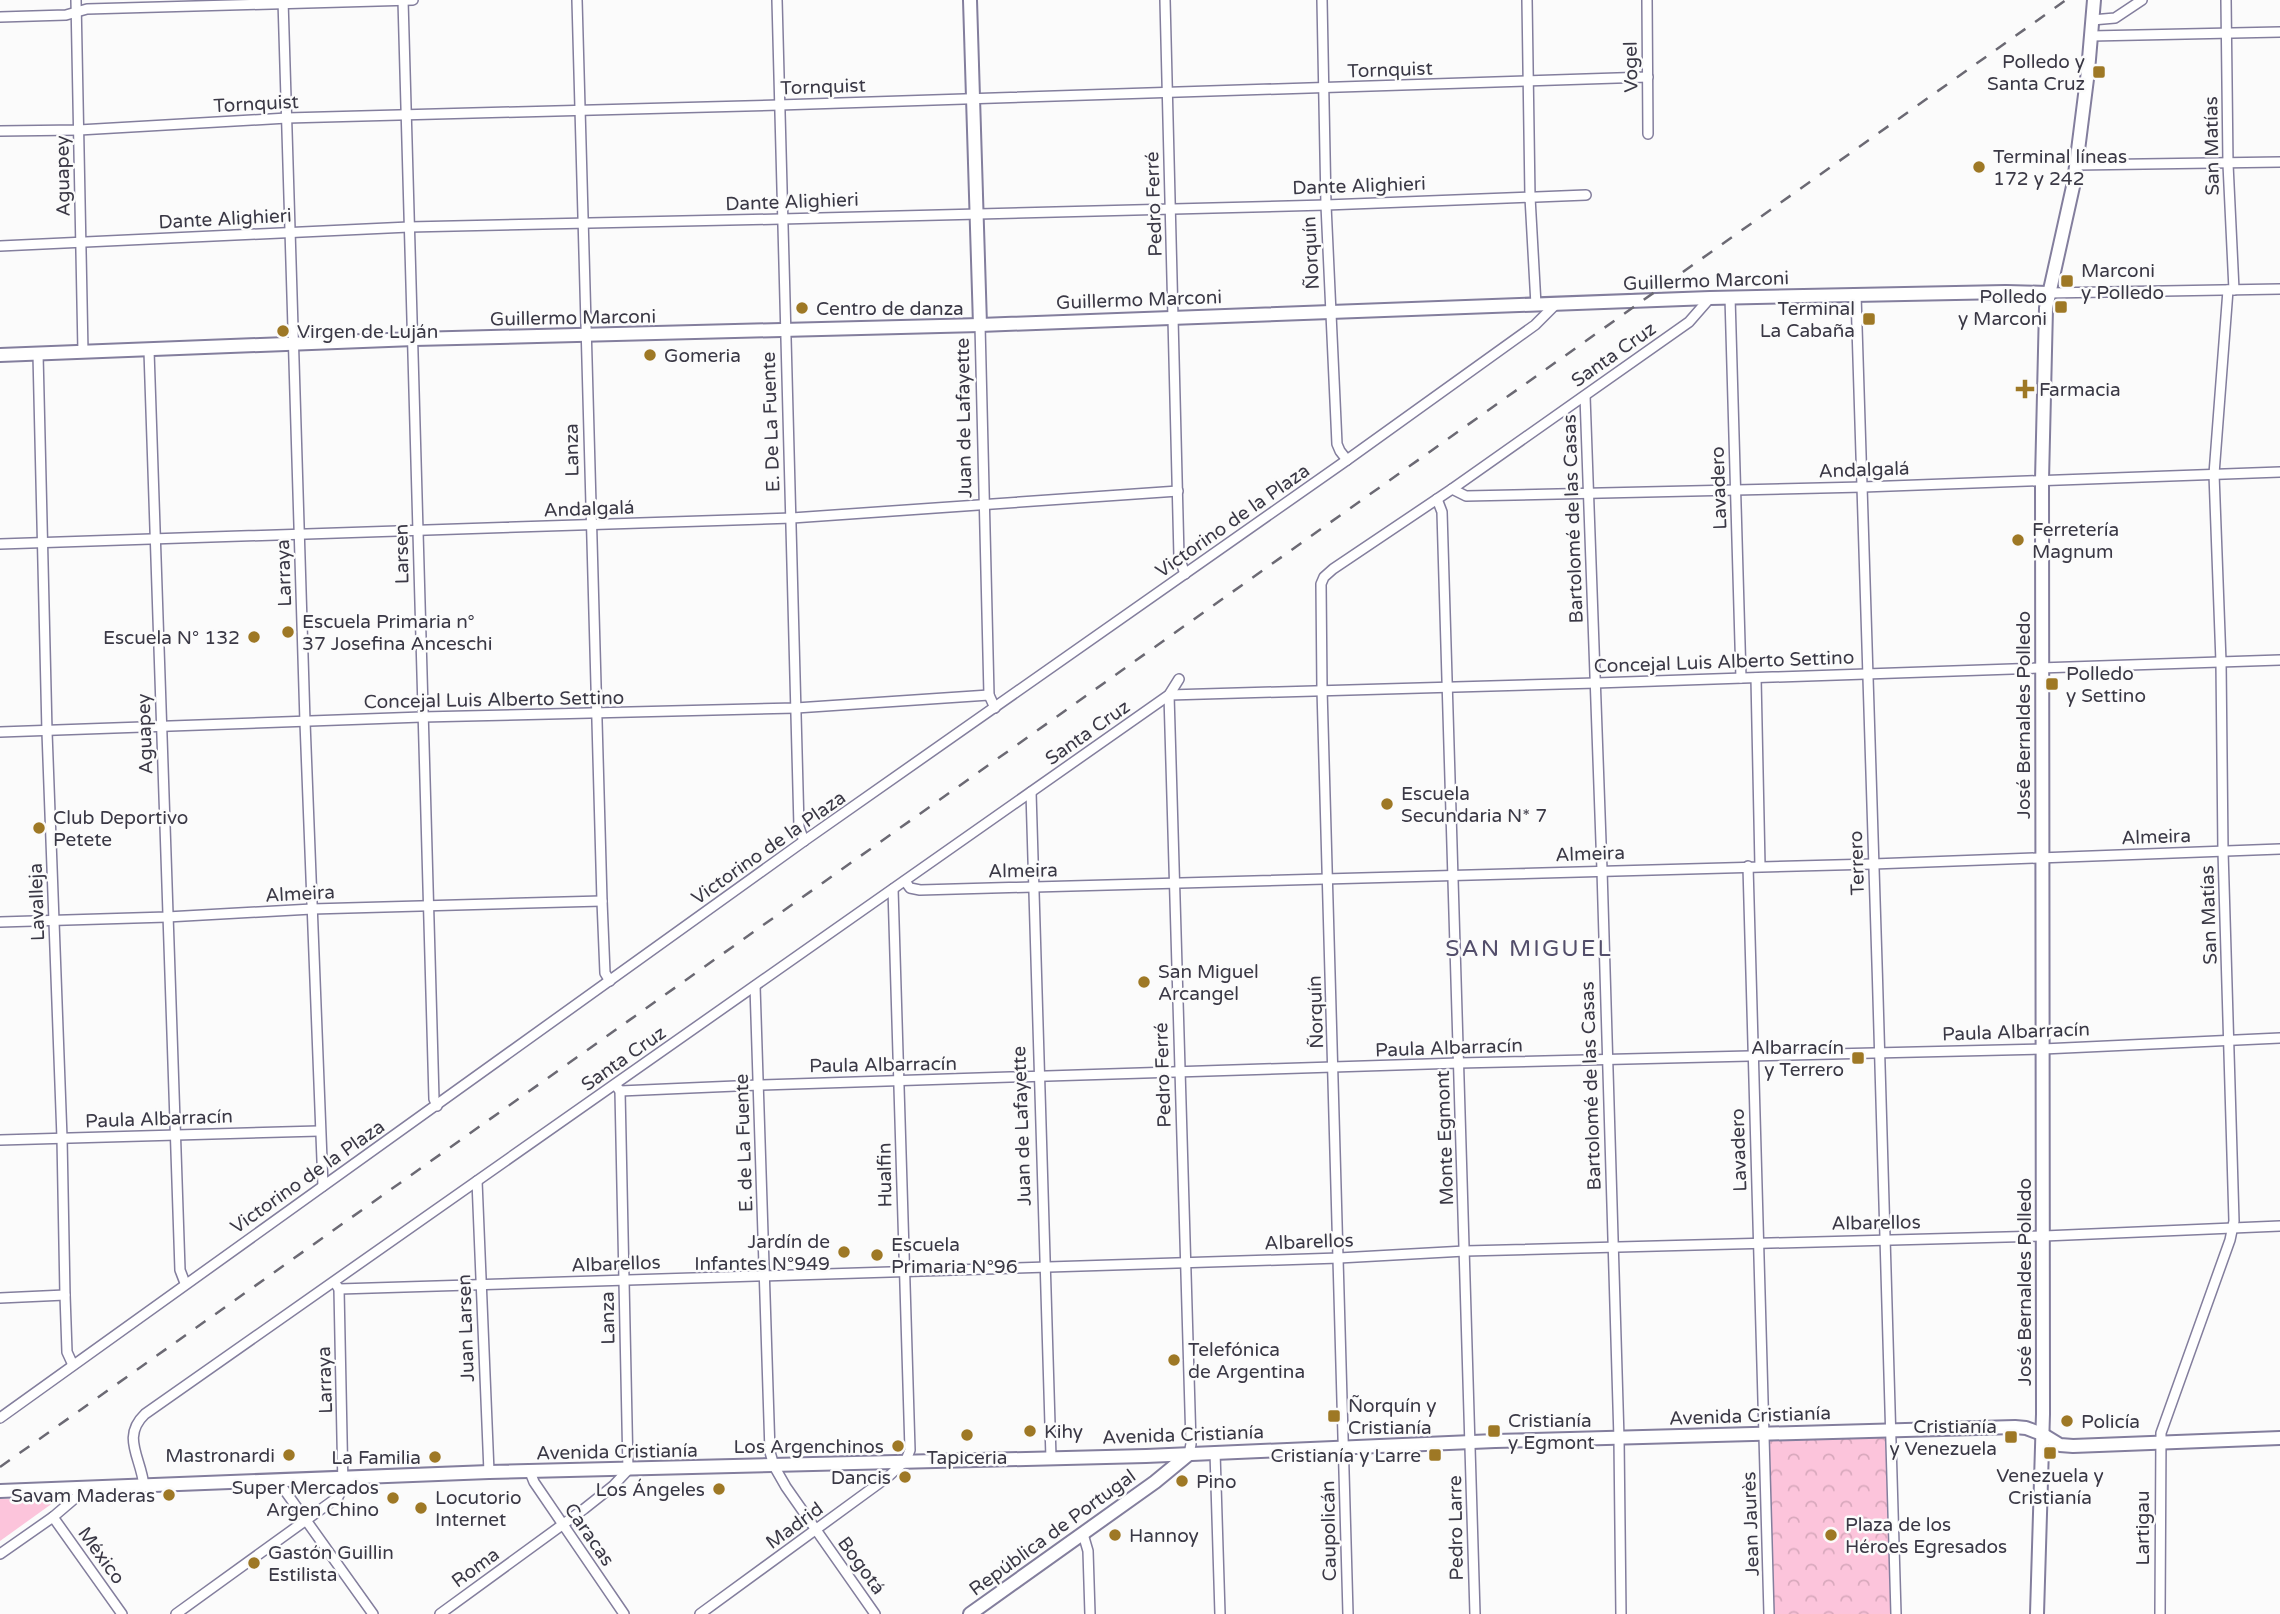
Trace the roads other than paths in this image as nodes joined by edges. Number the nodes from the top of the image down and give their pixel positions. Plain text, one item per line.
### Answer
1 (76, 0) edge
2 (403, 0) edge
3 (413, 0) edge
4 (577, 0) edge
5 (777, 0) edge
6 (970, 0) edge
7 (1165, 0) edge
8 (1322, 0) edge
9 (1527, 0) edge
10 (1647, 0) edge
11 (2094, 0) edge
12 (2142, 0) edge
13 (2226, 0) edge
14 (283, 1) edge
15 (76, 11) junction
16 (0, 17) edge
17 (2092, 20) junction
18 (2280, 32) edge
19 (2227, 33) junction
20 (2091, 36) junction
21 (1648, 77) junction
22 (1529, 82) junction
23 (1324, 89) junction
24 (1167, 94) junction
25 (973, 99) junction
26 (779, 105) junction
27 (580, 111) junction
28 (405, 116) junction
29 (287, 118) junction
30 (79, 130) junction
31 (0, 131) edge
32 (1648, 134) dead end
33 (2280, 162) edge
34 (2228, 164) junction
35 (2076, 166) junction
36 (1586, 195) dead end
37 (1531, 197) junction
38 (1326, 205) junction
39 (1170, 208) junction
40 (976, 214) junction
41 (781, 219) junction
42 (582, 225) junction
43 (409, 227) junction
44 (289, 232) junction
45 (81, 243) junction
46 (0, 246) edge
47 (2280, 289) edge
48 (2231, 290) junction
49 (2048, 293) junction
50 (1856, 295) junction
51 (1730, 297) junction
52 (1710, 298) junction
53 (1556, 304) junction
54 (1536, 305) junction
55 (1331, 312) junction
56 (1173, 317) junction
57 (980, 325) junction
58 (784, 331) junction
59 (587, 336) junction
60 (414, 340) junction
61 (293, 345) junction
62 (149, 351) junction
63 (83, 352) junction
64 (38, 354) junction
65 (0, 355) edge
66 (1585, 396) junction
67 (1347, 460) junction
68 (2280, 472) edge
69 (2214, 474) junction
70 (2042, 480) junction
71 (1863, 487) junction
72 (1452, 489) junction
73 (1735, 490) junction
74 (1178, 491) junction
75 (1590, 493) junction
76 (1437, 499) junction
77 (985, 506) junction
78 (792, 518) junction
79 (590, 526) junction
80 (418, 531) junction
81 (299, 535) junction
82 (156, 537) junction
83 (42, 542) junction
84 (0, 544) edge
85 (1185, 574) junction
86 (1325, 577) joint
87 (2280, 660) edge
88 (2221, 662) junction
89 (2044, 669) junction
90 (1868, 673) junction
91 (1741, 678) junction
92 (1756, 678) junction
93 (1179, 679) dead end
94 (1596, 683) junction
95 (1447, 686) junction
96 (1322, 689) junction
97 (989, 695) junction
98 (1169, 695) junction
99 (796, 708) junction
100 (996, 708) junction
101 (598, 714) junction
102 (422, 717) junction
103 (305, 722) junction
104 (161, 727) junction
105 (47, 732) junction
106 (0, 733) edge
107 (1031, 792) junction
108 (804, 841) junction
109 (2280, 849) edge
110 (2223, 851) junction
111 (2041, 858) junction
112 (1873, 864) junction
113 (1748, 866) junction
114 (1760, 866) junction
115 (1602, 870) junction
116 (1453, 876) junction
117 (1328, 879) junction
118 (905, 881) junction
119 (1174, 883) junction
120 (1033, 888) junction
121 (894, 889) junction
122 (602, 901) junction
123 (429, 905) junction
124 (312, 909) junction
125 (167, 917) junction
126 (54, 921) junction
127 (0, 922) edge
128 (610, 981) junction
129 (755, 986) junction
130 (2280, 1038) edge
131 (2230, 1039) junction
132 (2043, 1049) junction
133 (1880, 1053) junction
134 (1753, 1056) junction
135 (1607, 1060) junction
136 (1460, 1063) junction
137 (1334, 1068) junction
138 (1179, 1073) junction
139 (1039, 1078) junction
140 (899, 1081) junction
141 (759, 1085) junction
142 (618, 1087) junction
143 (437, 1106) junction
144 (319, 1131) junction
145 (176, 1134) junction
146 (62, 1138) junction
147 (0, 1140) edge
148 (477, 1181) junction
149 (323, 1186) junction
150 (2280, 1226) edge
151 (2234, 1228) junction
152 (2044, 1237) junction
153 (1885, 1239) junction
154 (1759, 1243) junction
155 (1613, 1247) junction
156 (1465, 1251) junction
157 (1339, 1258) junction
158 (1185, 1262) junction
159 (1046, 1266) junction
160 (904, 1270) junction
161 (764, 1275) junction
162 (624, 1280) junction
163 (185, 1283) junction
164 (481, 1283) junction
165 (337, 1285) junction
166 (65, 1295) junction
167 (0, 1298) edge
168 (73, 1365) junction
169 (0, 1418) edge
170 (1891, 1429) junction
171 (1764, 1433) junction
172 (2042, 1434) junction
173 (1619, 1438) junction
174 (2280, 1438) edge
175 (1470, 1442) junction
176 (2160, 1443) junction
177 (1343, 1447) junction
178 (1215, 1452) junction
179 (1189, 1454) junction
180 (1051, 1458) junction
181 (906, 1460) junction
182 (774, 1466) junction
183 (628, 1470) junction
184 (489, 1472) junction
185 (530, 1472) junction
186 (344, 1478) junction
187 (278, 1481) junction
188 (144, 1486) junction
189 (86, 1489) junction
190 (0, 1491) edge
191 (53, 1517) junction
192 (306, 1521) junction
193 (562, 1525) junction
194 (816, 1531) junction
195 (1083, 1534) junction
196 (0, 1554) edge
197 (122, 1614) edge
198 (176, 1614) edge
199 (373, 1614) edge
200 (440, 1614) edge
201 (624, 1614) edge
202 (700, 1614) edge
203 (875, 1614) edge
204 (970, 1614) edge
205 (1090, 1614) edge
206 (1220, 1614) edge
207 (1348, 1614) edge
208 (1475, 1614) edge
209 (1621, 1614) edge
210 (1769, 1614) edge
211 (1896, 1614) edge
212 (2037, 1614) edge
213 (2160, 1614) edge

1 - 15 street, Aguapey
2 - 3 street
2 - 14 street
2 - 28 street, Larsen
4 - 27 street, Lanza
5 - 26 street, E. De La Fuente
6 - 25 main road, Juan de Lafayette
7 - 24 street, Pedro Ferré
8 - 23 street, Ñorquín
9 - 22 street
10 - 21 street, Vogel
11 - 17 main road, José Bernaldes Polledo
12 - 17 street
13 - 19 street, San Matías
14 - 15 street
14 - 29 street, Larraya
15 - 16 street
15 - 30 street, Aguapey
17 - 20 main road, José Bernaldes Polledo
18 - 19 street
19 - 20 street
19 - 34 street, San Matías
20 - 35 main road, José Bernaldes Polledo
21 - 22 street, Tornquist
21 - 32 street, Vogel
22 - 23 street, Tornquist
22 - 37 street
23 - 24 street, Tornquist
23 - 38 street, Ñorquín
24 - 25 street, Tornquist
24 - 39 street, Pedro Ferré
25 - 26 street, Tornquist
25 - 40 main road, Juan de Lafayette
26 - 27 street, Tornquist
26 - 41 street, E. De La Fuente
27 - 28 street, Tornquist
27 - 42 street, Lanza
28 - 29 street, Tornquist
28 - 43 street, Larsen
29 - 30 street, Tornquist
29 - 44 street, Larraya
30 - 31 street, Tornquist
30 - 45 street, Aguapey
33 - 34 street
34 - 35 street
34 - 48 street, San Matías
35 - 49 main road, José Bernaldes Polledo
36 - 37 street, Dante Alighieri
37 - 38 street, Dante Alighieri
37 - 54 street
38 - 39 street, Dante Alighieri
38 - 55 street, Ñorquín
39 - 40 street, Dante Alighieri
39 - 56 street, Pedro Ferré
40 - 41 street, Dante Alighieri
40 - 57 main road, Juan de Lafayette
41 - 42 street, Dante Alighieri
41 - 58 street, E. De La Fuente
42 - 43 street, Dante Alighieri
42 - 59 street, Lanza
43 - 44 street, Dante Alighieri
43 - 60 street, Larsen
44 - 45 street, Dante Alighieri
44 - 61 street, Larraya
45 - 46 street, Dante Alighieri
45 - 63 street, Aguapey
47 - 48 street, Guillermo Marconi
48 - 49 street, Guillermo Marconi
48 - 69 street, San Matías
49 - 50 main road, Guillermo Marconi
49 - 70 main road, José Bernaldes Polledo
50 - 51 main road, Guillermo Marconi
50 - 71 street, Terrero
51 - 52 main road, Guillermo Marconi
51 - 73 street, Lavadero
52 - 53 main road, Guillermo Marconi
52 - 66 street, Santa Cruz
53 - 54 main road, Guillermo Marconi
53 - 67 street, Victorino de la Plaza
54 - 55 main road, Guillermo Marconi
55 - 56 main road, Guillermo Marconi
55 - 67 street, Ñorquín
56 - 57 main road, Guillermo Marconi
56 - 74 street, Pedro Ferré
57 - 58 main road, Guillermo Marconi
57 - 77 street, Juan de Lafayette
58 - 59 main road, Guillermo Marconi
58 - 78 street, E. De La Fuente
59 - 60 main road, Guillermo Marconi
59 - 79 street, Lanza
60 - 61 main road, Guillermo Marconi
60 - 80 street, Larsen
61 - 62 main road, Guillermo Marconi
61 - 81 street, Larraya
62 - 63 main road, Guillermo Marconi
62 - 82 street, Aguapey
63 - 64 main road, Guillermo Marconi
64 - 65 main road, Guillermo Marconi
64 - 83 street, Lavalleja
66 - 72 street, Santa Cruz
66 - 75 street, Bartolomé de las Casas
67 - 85 street, Victorino de la Plaza
68 - 69 street, Andalgalá
69 - 70 street, Andalgalá
69 - 88 street, San Matías
70 - 71 street, Andalgalá
70 - 89 main road, José Bernaldes Polledo
71 - 73 street, Andalgalá
71 - 90 street, Terrero
72 - 75 street, Andalgalá
72 - 76 street, Santa Cruz
73 - 75 street, Andalgalá
73 - 91 street, Lavadero
74 - 77 street, Andalgalá
74 - 85 street, Pedro Ferré
75 - 94 street, Bartolomé de las Casas
76 - 86 street, Santa Cruz
76 - 95 street, Monte Egmont
77 - 78 street, Andalgalá
77 - 97 street, Juan de Lafayette
78 - 79 street, Andalgalá
78 - 99 street, E. De La Fuente
79 - 80 street, Andalgalá
79 - 101 street, Lanza
80 - 81 street, Andalgalá
80 - 102 street, Larsen
81 - 82 street, Andalgalá
81 - 103 street, Larraya
82 - 83 street, Andalgalá
82 - 104 street, Aguapey
83 - 84 street, Andalgalá
83 - 105 street, Lavalleja
85 - 100 street, Victorino de la Plaza
86 - 96 street, Ñorquín
87 - 88 street, Concejal Luis Alberto Settino
88 - 89 street, Concejal Luis Alberto Settino
88 - 110 street, San Matías
89 - 90 street, Concejal Luis Alberto Settino
89 - 111 main road, José Bernaldes Polledo
90 - 92 street, Concejal Luis Alberto Settino
90 - 112 street, Terrero
91 - 92 street, Concejal Luis Alberto Settino
91 - 94 street, Concejal Luis Alberto Settino
92 - 114 street
93 - 98 street, Santa Cruz
94 - 95 street, Concejal Luis Alberto Settino
94 - 115 street, Bartolomé de las Casas
95 - 96 street, Concejal Luis Alberto Settino
95 - 116 street, Monte Egmont
96 - 98 street, Concejal Luis Alberto Settino
96 - 117 street, Ñorquín
97 - 99 street, Concejal Luis Alberto Settino
97 - 100 street, Juan de Lafayette
98 - 107 street, Santa Cruz
98 - 119 street, Pedro Ferré
99 - 101 street, Concejal Luis Alberto Settino
99 - 108 street, E. De La Fuente
100 - 108 street, Victorino de la Plaza
101 - 102 street, Concejal Luis Alberto Settino
101 - 122 street, Lanza
102 - 103 street, Concejal Luis Alberto Settino
102 - 123 street, Larsen
103 - 104 street, Concejal Luis Alberto Settino
103 - 124 street, Larraya
104 - 105 street, Concejal Luis Alberto Settino
104 - 125 street, Aguapey
105 - 106 street, Concejal Luis Alberto Settino
105 - 126 street, Lavalleja
107 - 118 street, Santa Cruz
107 - 120 street, Juan de Lafayette
108 - 128 street, Victorino de la Plaza
109 - 110 street, Almeira
110 - 111 street, Almeira
110 - 131 street, San Matías
111 - 112 street, Almeira
111 - 132 main road, José Bernaldes Polledo
112 - 114 street, Almeira
112 - 133 street, Terrero
113 - 114 street, Almeira
113 - 115 street, Almeira
113 - 134 street, Lavadero
115 - 116 street, Almeira
115 - 135 street, Bartolomé de las Casas
116 - 117 street, Almeira
116 - 136 street, Monte Egmont
117 - 119 street, Almeira
117 - 137 street, Ñorquín
118 - 120 street, Almeira
118 - 121 street, Santa Cruz
119 - 120 street, Almeira
119 - 138 street, Pedro Ferré
120 - 139 street, Juan de Lafayette
121 - 129 street, Santa Cruz
121 - 140 street, Hualfin
122 - 123 street, Almeira
122 - 128 street, Lanza
123 - 124 street, Almeira
123 - 143 street, Larsen
124 - 125 street, Almeira
124 - 144 street, Larraya
125 - 126 street, Almeira
125 - 145 street, Aguapey
126 - 127 street, Almeira
126 - 146 street, Lavalleja
128 - 143 street, Victorino de la Plaza
129 - 141 street, E. de La Fuente
129 - 142 street, Santa Cruz
130 - 131 street, Paula Albarracín
131 - 132 street, Paula Albarracín
131 - 151 street, San Matías
132 - 133 street, Paula Albarracín
132 - 152 main road, José Bernaldes Polledo
133 - 134 street, Paula Albarracín
133 - 153 street, Terrero
134 - 135 street, Paula Albarracín
134 - 154 street, Lavadero
135 - 136 street, Paula Albarracín
135 - 155 street, Bartolomé de las Casas
136 - 137 street, Paula Albarracín
136 - 156 street, Monte Egmont
137 - 138 street, Paula Albarracín
137 - 157 street, Ñorquín
138 - 139 street, Paula Albarracín
138 - 158 street, Pedro Ferré
139 - 140 street, Paula Albarracín
139 - 159 street, Juan de Lafayette
140 - 141 street, Paula Albarracín
140 - 160 street, Hualfin
141 - 142 street, Paula Albarracín
141 - 161 street, E. de La Fuente
142 - 148 street, Santa Cruz
142 - 162 street, Lanza
143 - 149 street, Victorino de la Plaza
144 - 145 street, Paula Albarracín
144 - 149 street, Larraya
145 - 146 street, Paula Albarracín
145 - 163 street, Aguapey
146 - 147 street, Paula Albarracín
146 - 166 street, Lavalleja
148 - 164 street, Juan Larsen
148 - 165 street, Santa Cruz
149 - 163 street, Victorino de la Plaza
150 - 151 street, Albarellos
151 - 152 street, Albarellos
151 - 176 street, San Matías
152 - 153 street, Albarellos
152 - 172 main road, José Bernaldes Polledo
153 - 154 street, Albarellos
153 - 170 street, Terrero
154 - 155 street, Albarellos
154 - 171 street, Lavadero
155 - 156 street, Albarellos
155 - 173 street, Bartolomé de las Casas
156 - 157 street, Albarellos
156 - 175 street, Monte Egmont
157 - 158 street, Albarellos
157 - 177 street, Ñorquín
158 - 159 street, Albarellos
158 - 179 street, Pedro Ferré
159 - 160 street, Albarellos
159 - 180 street, Juan de Lafayette
160 - 161 street, Albarellos
160 - 181 street, Hualfin
161 - 162 street, Albarellos
161 - 182 street, E. de La Fuente
162 - 164 street, Albarellos
162 - 183 street, Lanza
163 - 168 street, Victorino de la Plaza
164 - 165 street, Albarellos
164 - 184 street, Juan Larsen
165 - 186 street, Larraya
165 - 188 street, Santa Cruz
166 - 167 street
166 - 168 street, Lavalleja
168 - 169 street, Victorino de la Plaza
170 - 171 main road, Avenida Cristianía
170 - 172 main road, Avenida Cristianía
170 - 211 street, Terrero
171 - 173 main road, Avenida Cristianía
171 - 210 street, Jean Jaurès
172 - 176 main road, Avenida Cristianía
172 - 212 main road, José Bernaldes Polledo
173 - 175 main road, Avenida Cristianía
173 - 209 street, Bartolomé de las Casas
174 - 176 main road, Avenida Cristianía
175 - 177 main road, Avenida Cristianía
175 - 208 street, Pedro Larre
176 - 213 street, Lartigau
177 - 178 main road, Avenida Cristianía
177 - 207 street, Caupolicán
178 - 179 main road, Avenida Cristianía
178 - 206 street
179 - 180 main road, Avenida Cristianía
179 - 195 main road, República de Portugal
180 - 181 main road, Avenida Cristianía
181 - 182 main road, Avenida Cristianía
181 - 194 street, Madrid
182 - 183 main road, Avenida Cristianía
182 - 194 street, Bogotá
183 - 185 main road, Avenida Cristianía
183 - 193 street, Roma
184 - 185 main road, Avenida Cristianía
184 - 186 main road, Avenida Cristianía
185 - 193 street, Caracas
186 - 187 main road, Avenida Cristianía
186 - 192 street
187 - 188 main road, Avenida Cristianía
187 - 192 street
188 - 189 main road, Avenida Cristianía
189 - 190 main road, Avenida Cristianía
189 - 191 street
191 - 196 street
191 - 197 street, México
192 - 198 street
192 - 199 street
193 - 200 street, Roma
193 - 201 street, Caracas
194 - 202 street, Madrid
194 - 203 street, Bogotá
195 - 204 main road, República de Portugal
195 - 205 street

